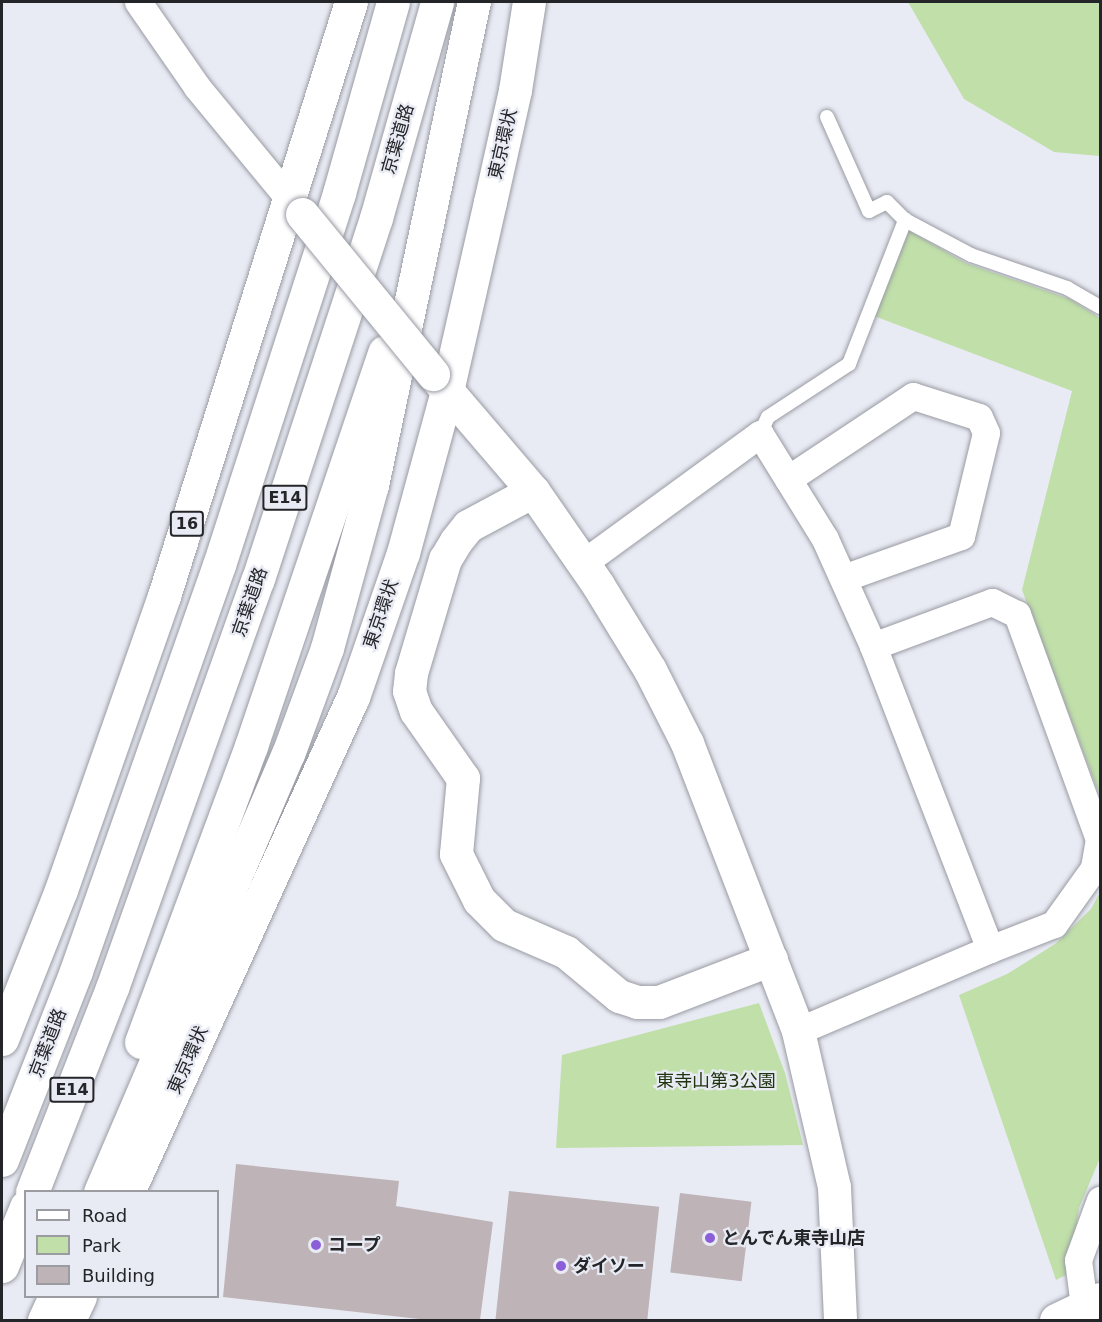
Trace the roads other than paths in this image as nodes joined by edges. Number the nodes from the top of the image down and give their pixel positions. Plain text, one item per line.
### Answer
1 (138, 2) edge
2 (351, 2) edge
3 (393, 2) edge
4 (437, 2) edge
5 (474, 2) edge
6 (528, 2) edge
7 (827, 117) dead end
8 (296, 207) junction
9 (905, 220) junction
10 (426, 241) junction
11 (1101, 307) edge
12 (440, 382) junction
13 (760, 434) junction
14 (788, 479) junction
15 (533, 491) junction
16 (583, 563) junction
17 (843, 578) junction
18 (873, 646) junction
19 (990, 949) junction
20 (771, 959) junction
21 (798, 1031) junction
22 (2, 1039) edge
23 (2, 1160) edge
24 (32, 1190) edge
25 (76, 1190) edge
26 (100, 1190) edge
27 (128, 1190) edge
28 (1101, 1200) edge
29 (24, 1212) edge
30 (2, 1266) edge
31 (44, 1298) edge
32 (54, 1298) edge
33 (79, 1298) edge
34 (1072, 1313) edge
35 (38, 1320) edge
36 (44, 1320) edge
37 (69, 1320) edge
38 (840, 1320) edge

1 - 8 street
2 - 8 main road, 16
3 - 23 main road, 京葉道路 / E14
4 - 24 main road, 京葉道路 / E14
5 - 10 main road
6 - 12 main road, 東京環状
7 - 9 lane
8 - 12 main road, bridge
8 - 22 main road, 16
9 - 11 lane
9 - 13 lane
10 - 25 main road
10 - 26 main road
12 - 15 main road
12 - 27 main road, 東京環状
13 - 14 street
13 - 16 street
14 - 17 street
14 - 17 street
15 - 16 main road
15 - 20 main road
16 - 20 main road
17 - 18 street
18 - 19 street
18 - 19 street
19 - 21 street
20 - 21 main road
21 - 38 main road
28 - 34 street
29 - 30 main road
31 - 35 main road
32 - 36 main road
33 - 37 main road

